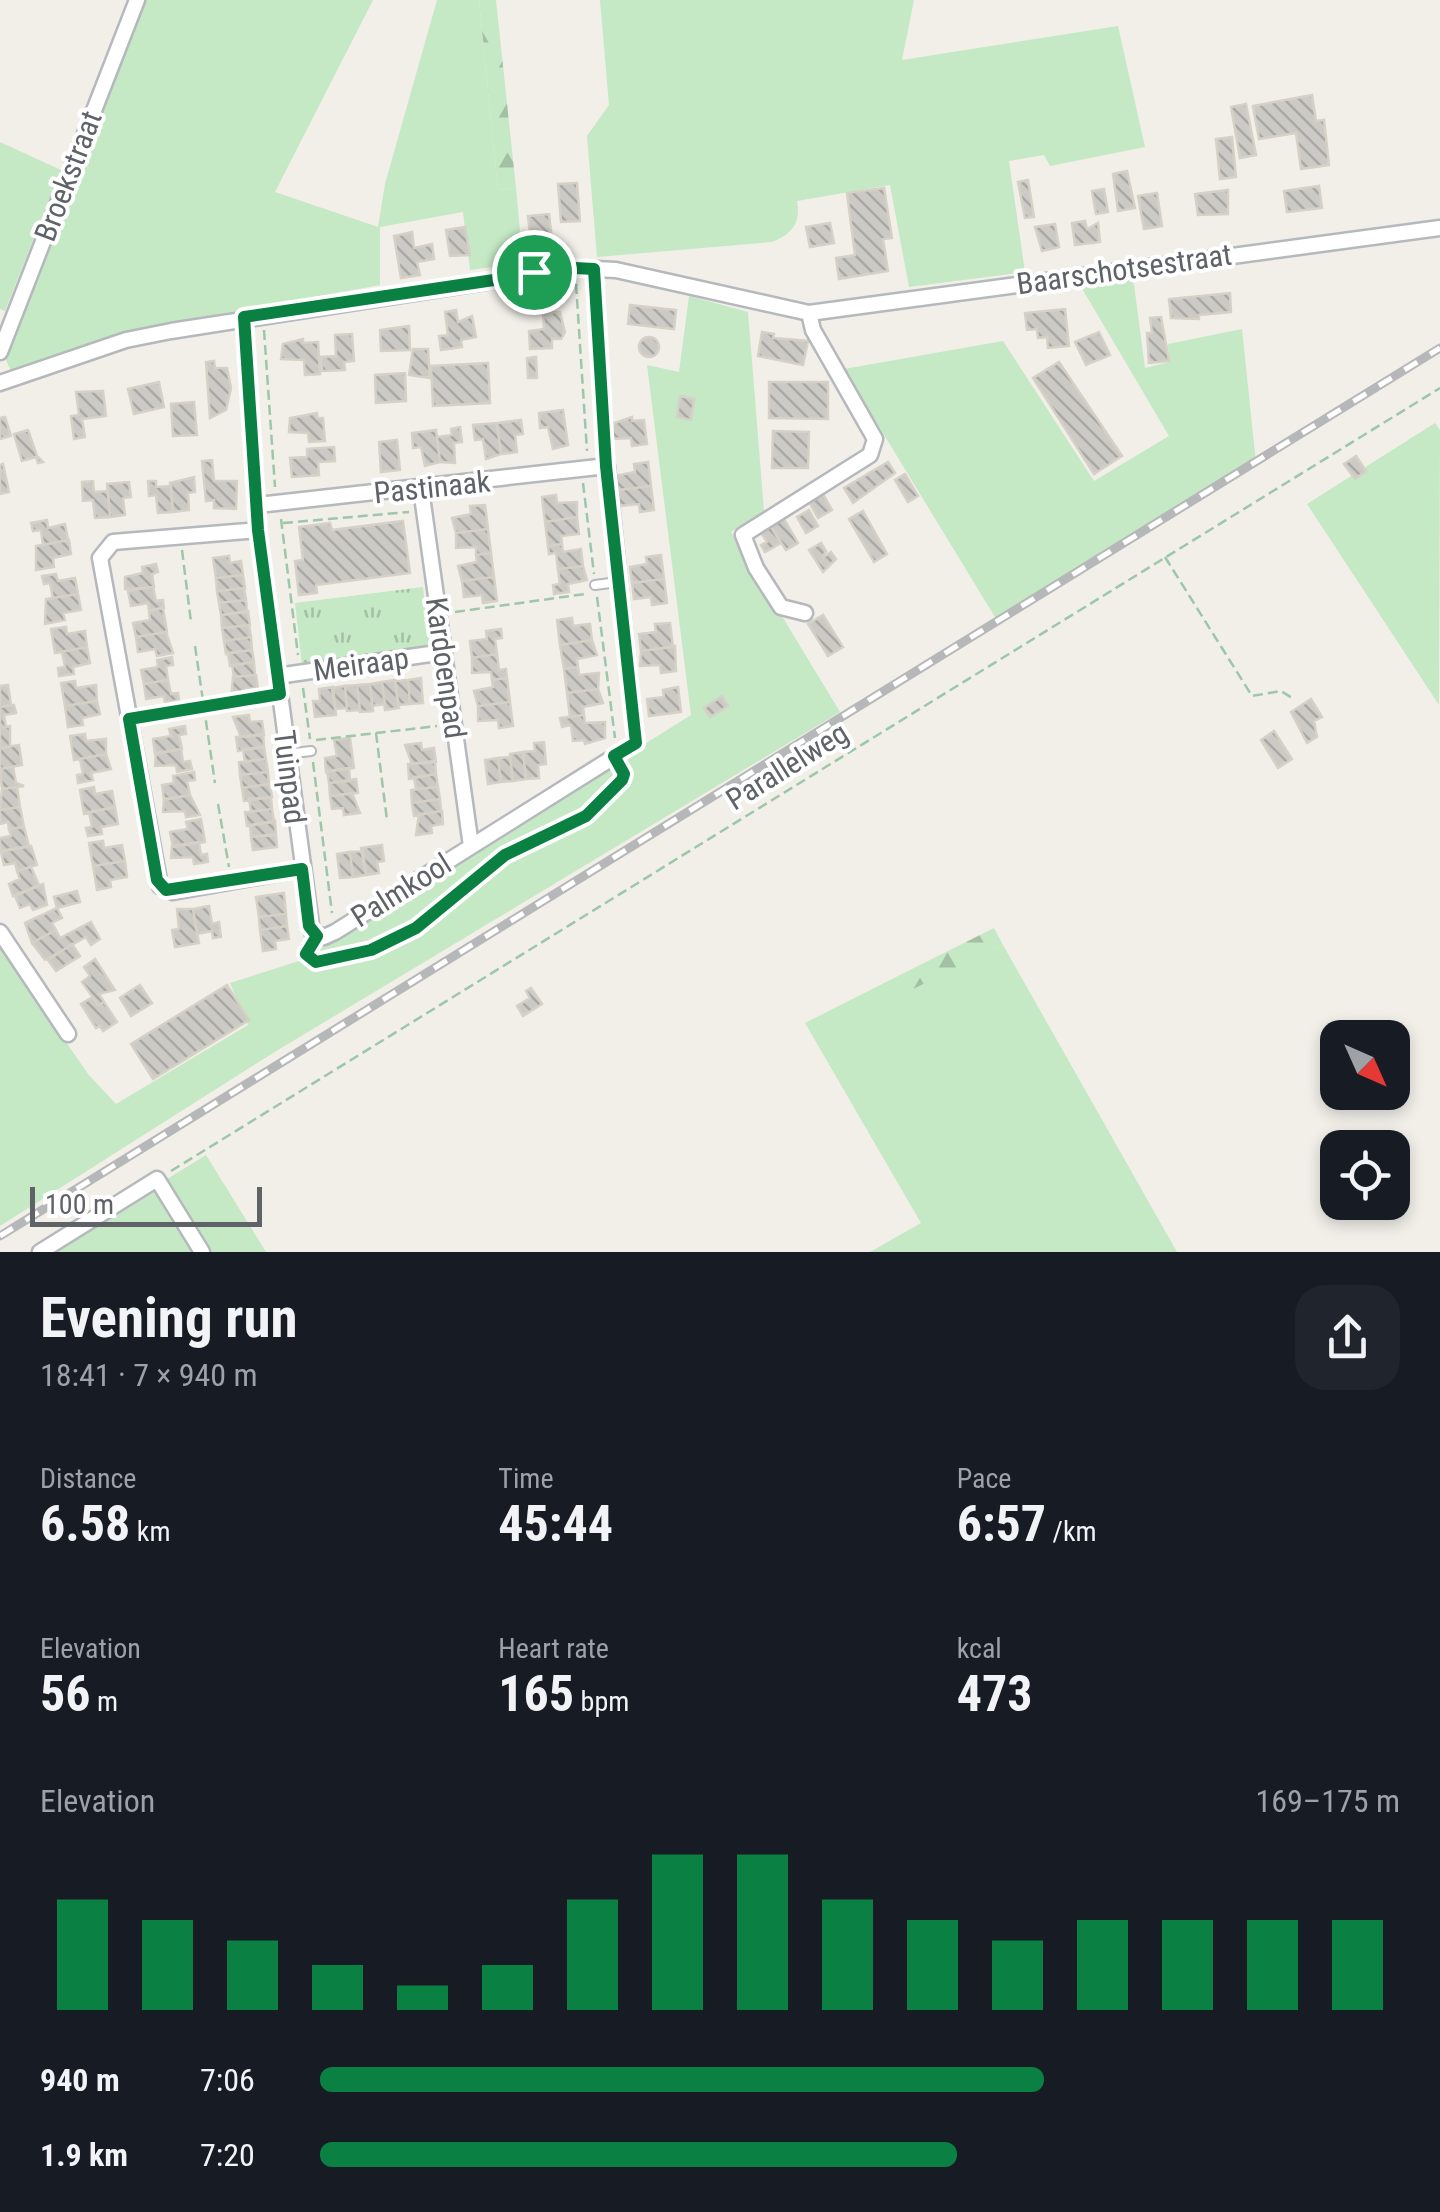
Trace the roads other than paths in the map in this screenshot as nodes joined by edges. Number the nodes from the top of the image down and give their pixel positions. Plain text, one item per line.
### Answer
1 (137, 0) edge
2 (1440, 228) edge
3 (809, 312) junction
4 (244, 317) junction
5 (0, 355) edge
6 (4, 382) edge
7 (421, 489) junction
8 (258, 504) junction
9 (258, 530) junction
10 (618, 582) junction
11 (596, 589) road end
12 (804, 613) dead end
13 (444, 652) junction
14 (277, 676) junction
15 (311, 746) road end
16 (287, 754) junction
17 (471, 846) junction
18 (302, 869) junction
19 (0, 932) edge
20 (317, 936) joint
21 (68, 1034) dead end
22 (40, 1252) edge
23 (202, 1252) edge

1 - 5 street, Broekstraat
2 - 3 street, Baarschotsestraat
3 - 4 street, Baarschotsestraat
3 - 12 street
4 - 6 street, Baarschotsestraat
4 - 8 street, Tuinpad
5 - 6 street, Broekstraat
7 - 8 street, Pastinaak
7 - 10 street, Pastinaak
7 - 13 street, Kardoenpad
8 - 9 street, Tuinpad
9 - 14 street, Tuinpad
9 - 18 street
10 - 11 lane
10 - 17 street, Palmkool
13 - 14 street, Meiraap
13 - 17 street, Kardoenpad
14 - 16 street, Tuinpad
15 - 16 lane
16 - 18 street, Tuinpad
17 - 20 street, Palmkool
18 - 20 street, Tuinpad
19 - 21 street
22 - 23 street

